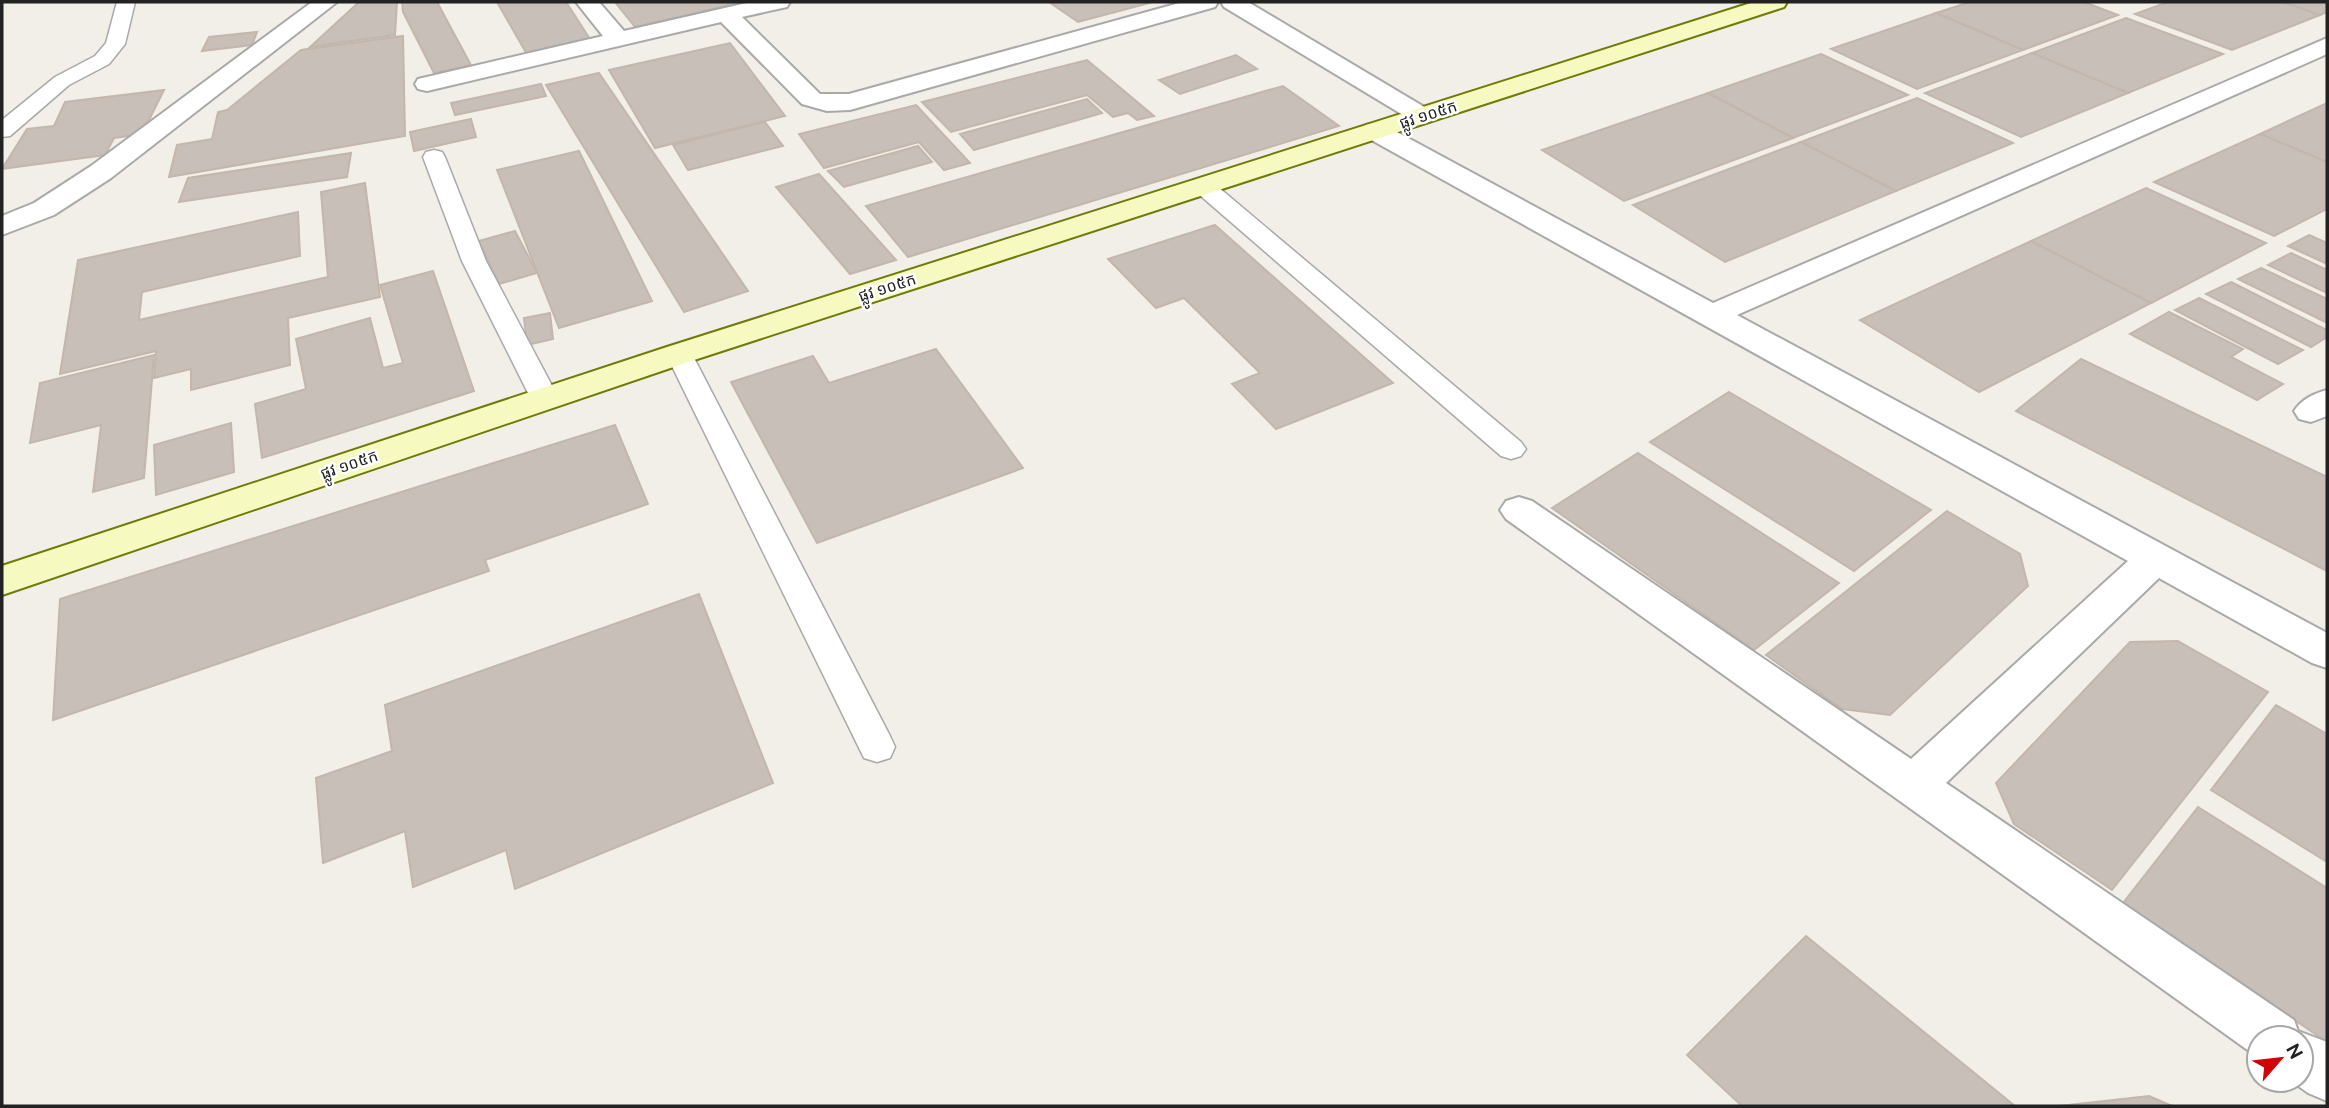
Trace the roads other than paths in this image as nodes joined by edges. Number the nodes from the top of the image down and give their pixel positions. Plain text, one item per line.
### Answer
1 (126, 2) edge
2 (326, 2) edge
3 (587, 2) edge
4 (779, 2) edge
5 (1207, 2) edge
6 (1232, 2) edge
7 (1776, 2) edge
8 (726, 14) junction
9 (618, 39) junction
10 (2327, 45) edge
11 (427, 84) dead end
12 (1422, 116) junction
13 (2, 131) edge
14 (1375, 131) junction
15 (434, 157) dead end
16 (1203, 186) junction
17 (2, 226) edge
18 (1711, 315) junction
19 (679, 354) junction
20 (545, 399) junction
21 (1511, 449) dead end
22 (1519, 510) dead end
23 (2156, 558) junction
24 (2, 581) edge
25 (2327, 652) edge
26 (877, 747) dead end
27 (1914, 785) junction
28 (2255, 1024) edge

1 - 13 lane
2 - 17 street
3 - 9 street
4 - 8 street
5 - 8 street
6 - 12 street
7 - 12 main road, ផ្លូវ ១០៥ក
8 - 9 street
9 - 11 street
10 - 18 street
12 - 14 main road, ផ្លូវ ១០៥ក
14 - 16 main road, ផ្លូវ ១០៥ក
14 - 18 street
15 - 20 lane
16 - 19 main road, ផ្លូវ ១០៥ក
16 - 21 lane
18 - 23 street
19 - 20 main road, ផ្លូវ ១០៥ក
19 - 26 lane
20 - 24 main road, ផ្លូវ ១០៥ក
22 - 27 street
23 - 25 street
23 - 27 street
27 - 28 street

